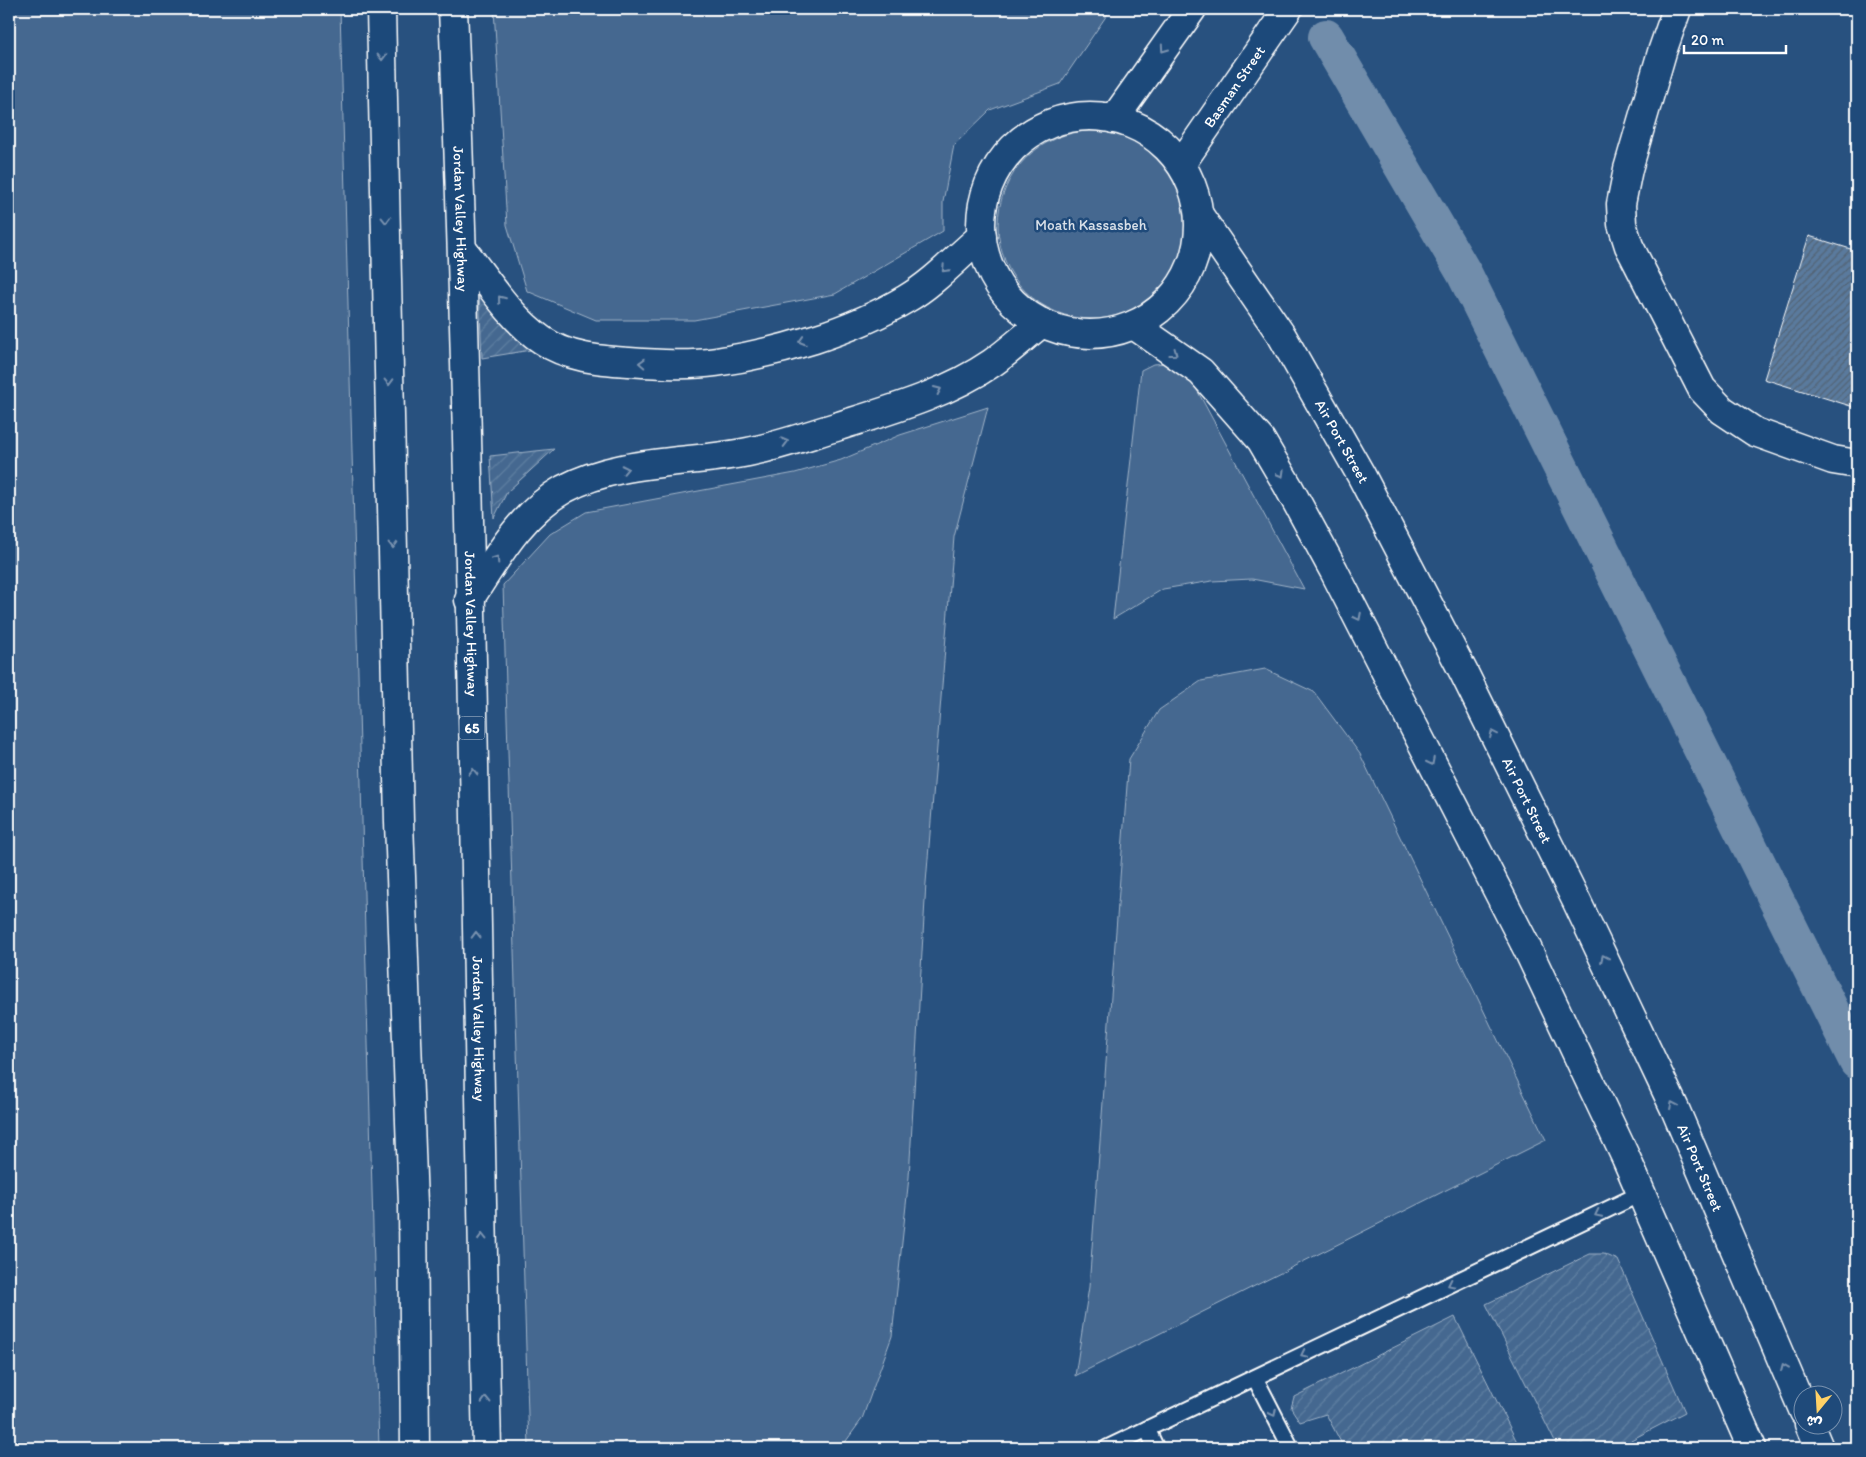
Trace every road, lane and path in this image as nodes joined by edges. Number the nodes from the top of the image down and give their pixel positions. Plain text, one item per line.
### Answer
1 (381, 9) edge
2 (452, 9) edge
3 (1192, 9) edge
4 (1288, 9) edge
5 (1677, 9) edge
6 (1114, 119) junction
7 (1181, 164) junction
8 (1199, 215) junction
9 (982, 236) junction
10 (463, 250) junction
11 (1042, 322) junction
12 (1134, 325) junction
13 (1857, 464) edge
14 (470, 600) junction
15 (1642, 1193) junction
16 (1255, 1378) junction
17 (1794, 1389) edge
18 (1147, 1429) junction
19 (1813, 1434) edge
20 (415, 1448) edge
21 (487, 1448) edge
22 (1106, 1448) edge
23 (1156, 1448) edge
24 (1291, 1448) edge
25 (1752, 1448) edge
26 (1819, 1448) edge

1 -> 20 main road
2 - 10 main road, Jordan Valley Highway / 65
3 -> 6 main road
4 - 7 main road, Basman Street
5 - 13 main road
6 - 7 main road
6 - 9 main road
7 - 8 main road
8 - 12 main road
17 -> 8 main road, Air Port Street
9 -> 10 main road
9 - 11 main road
10 - 14 main road, Jordan Valley Highway / 65
11 - 12 main road
14 -> 11 main road
12 -> 15 main road
21 -> 14 main road, Jordan Valley Highway / 65
15 -> 16 lane
15 - 25 main road
16 - 18 lane
16 -> 24 lane
18 - 22 lane
18 - 23 lane
19 - 26 main road

